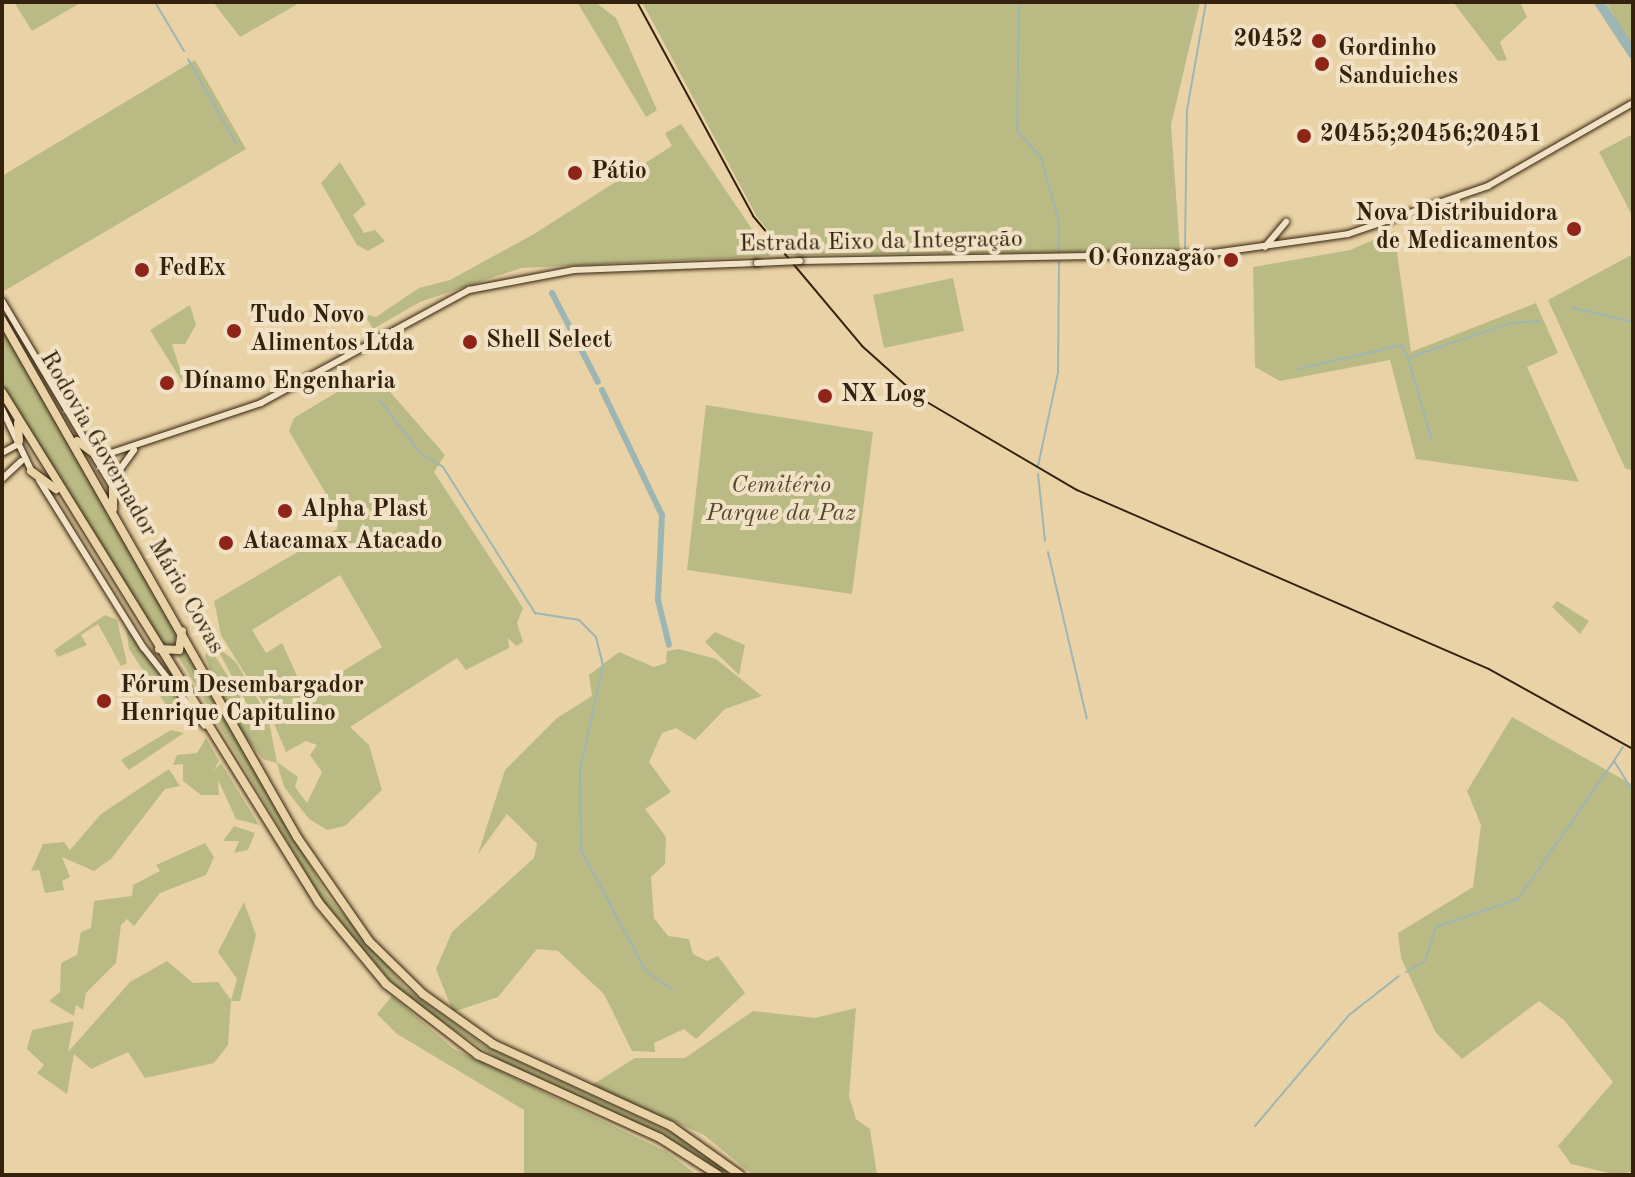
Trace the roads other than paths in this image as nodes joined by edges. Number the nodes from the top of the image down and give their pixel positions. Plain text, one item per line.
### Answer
1 (1633, 103) edge
2 (1286, 222) dead end
3 (1264, 248) junction
4 (2, 301) edge
5 (2, 320) edge
6 (2, 392) edge
7 (2, 409) edge
8 (17, 418) junction
9 (71, 436) junction
10 (19, 441) junction
11 (137, 448) junction
12 (2, 454) edge
13 (99, 457) junction
14 (21, 461) junction
15 (31, 471) junction
16 (9, 473) junction
17 (2, 479) edge
18 (113, 487) junction
19 (64, 496) junction
20 (113, 510) junction
21 (181, 624) junction
22 (155, 646) junction
23 (244, 775) junction
24 (718, 1175) edge
25 (740, 1175) edge

1 - 3 main road, Estrada Eixo da Integração
2 - 3 main road
3 - 11 main road, Estrada Eixo da Integração, bridge
4 - 13 main road
5 - 9 highway, Rodovia Governador Mário Covas
6 - 8 highway, Rodovia Governador Mário Covas
7 - 10 main road
8 - 10 highway
8 - 19 highway, Rodovia Governador Mário Covas
9 - 13 highway
9 - 20 highway, Rodovia Governador Mário Covas
10 - 12 main road
10 - 14 main road
11 - 13 main road, Estrada Eixo da Integração
11 - 18 main road
12 - 14 main road
13 - 18 main road
14 - 15 main road
14 - 16 main road
15 - 16 main road
15 - 19 highway
15 - 23 main road
16 - 17 main road
18 - 20 highway
19 - 22 highway, Rodovia Governador Mário Covas
20 - 21 highway, Rodovia Governador Mário Covas
21 - 22 highway
21 - 25 highway, Rodovia Governador Mário Covas
22 - 23 highway, Rodovia Governador Mário Covas
23 - 24 highway, Rodovia Governador Mário Covas

